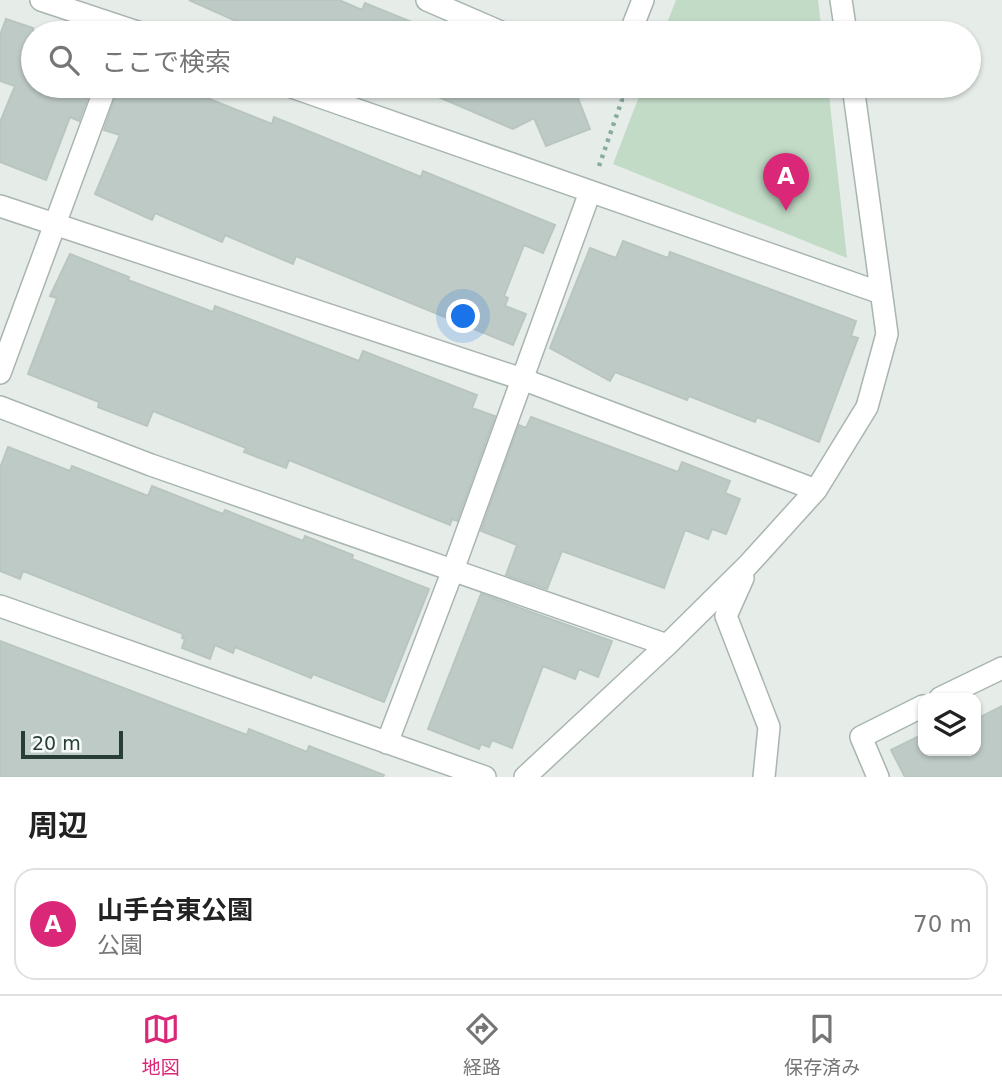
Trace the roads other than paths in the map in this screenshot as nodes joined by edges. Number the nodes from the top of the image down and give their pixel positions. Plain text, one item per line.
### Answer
1 (41, 0) edge
2 (426, 0) edge
3 (643, 0) edge
4 (841, 0) edge
5 (100, 21) edge
6 (475, 21) edge
7 (635, 21) edge
8 (844, 21) edge
9 (102, 98) edge
10 (323, 98) edge
11 (855, 98) edge
12 (590, 192) junction
13 (0, 206) edge
14 (55, 224) junction
15 (881, 293) junction
16 (0, 373) edge
17 (522, 379) junction
18 (0, 407) edge
19 (816, 490) junction
20 (748, 565) junction
21 (453, 570) junction
22 (0, 606) edge
23 (667, 645) junction
24 (1002, 668) edge
25 (950, 693) edge
26 (918, 708) edge
27 (387, 743) junction
28 (485, 777) edge
29 (525, 777) edge
30 (764, 777) edge
31 (878, 777) edge

1 - 5 street
2 - 6 street
3 - 7 street
4 - 8 street
9 - 14 street
10 - 12 street
11 - 15 street
12 - 15 street
12 - 17 street
13 - 14 street
14 - 16 street
14 - 17 street
15 - 19 street
17 - 19 street
17 - 21 street
18 - 21 street
19 - 20 street
20 - 23 street
20 - 30 street
21 - 23 street
21 - 27 street
22 - 27 street
23 - 29 street
24 - 25 street
26 - 31 street
27 - 28 street

